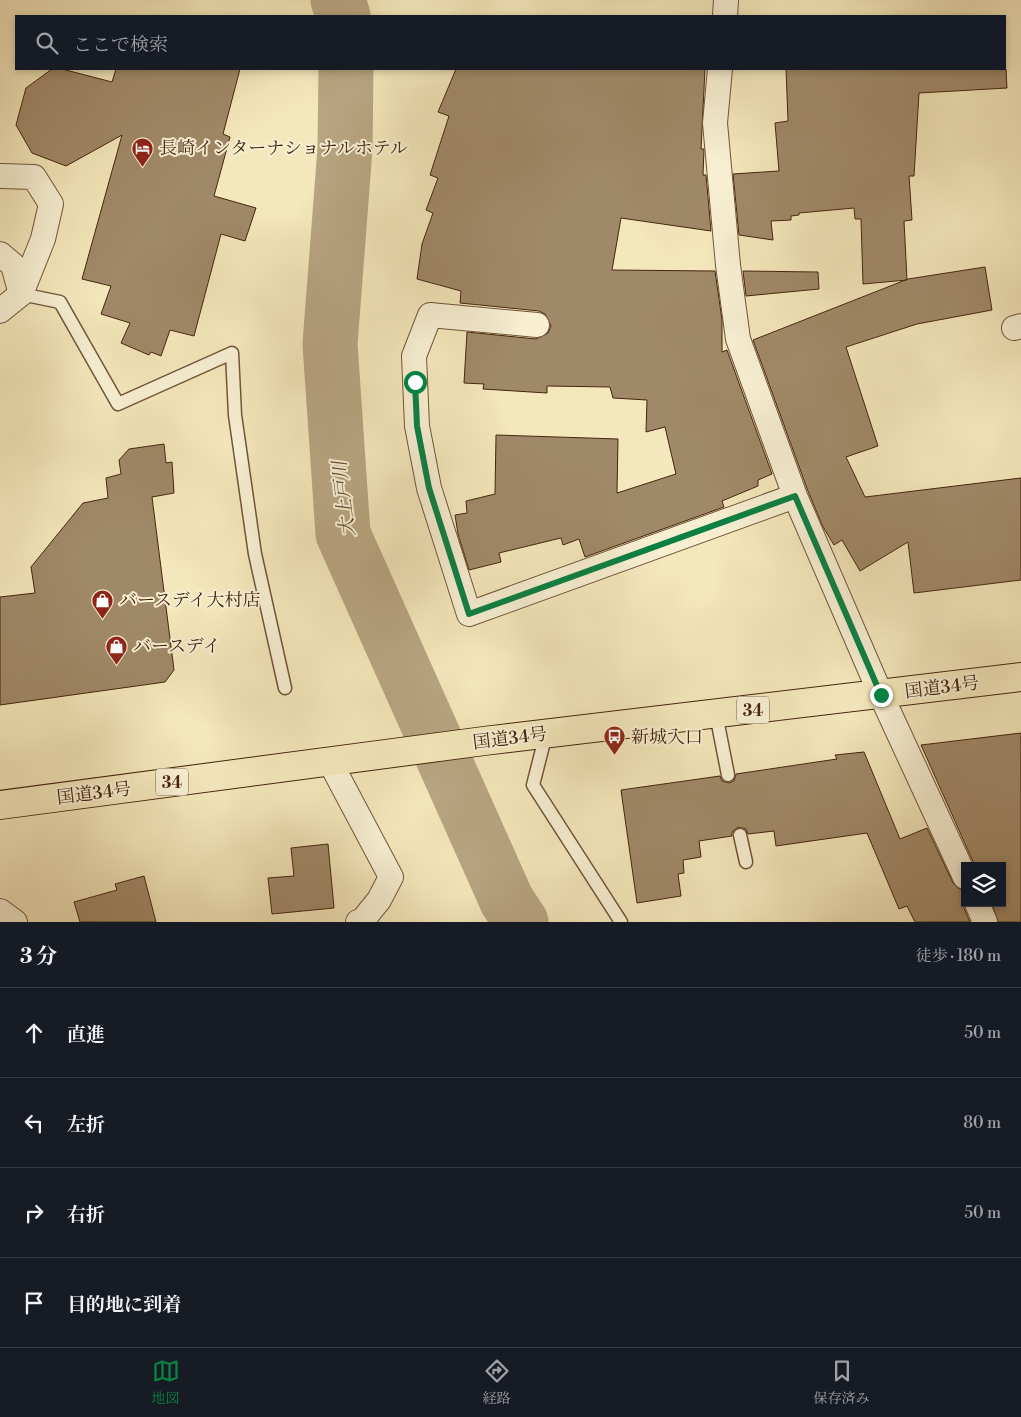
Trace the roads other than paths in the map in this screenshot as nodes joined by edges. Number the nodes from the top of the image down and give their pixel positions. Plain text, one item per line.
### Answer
1 (726, 0) edge
2 (725, 15) edge
3 (720, 70) edge
4 (0, 176) edge
5 (0, 254) edge
6 (21, 294) junction
7 (0, 311) edge
8 (537, 325) dead end
9 (795, 496) junction
10 (1021, 677) edge
11 (285, 688) dead end
12 (881, 695) junction
13 (716, 714) junction
14 (546, 734) junction
15 (337, 761) junction
16 (728, 775) dead end
17 (0, 805) edge
18 (740, 835) dead end
19 (746, 862) dead end
20 (961, 868) edge
21 (979, 907) edge
22 (0, 911) edge
23 (15, 922) edge
24 (358, 922) edge
25 (621, 922) edge
26 (986, 922) edge

1 - 2 street
3 - 9 street
4 - 6 street
5 - 6 street
6 - 7 street
6 - 11 lane
8 - 9 street
9 - 12 street
10 - 12 highway, 国道34号 / 34
12 - 13 highway, 国道34号 / 34
12 - 20 street
13 - 14 highway, 国道34号 / 34
13 - 16 lane
14 - 15 highway, 国道34号 / 34
14 - 25 lane
15 - 17 highway, 国道34号 / 34
15 - 24 street
18 - 19 lane
21 - 26 street
22 - 23 street

